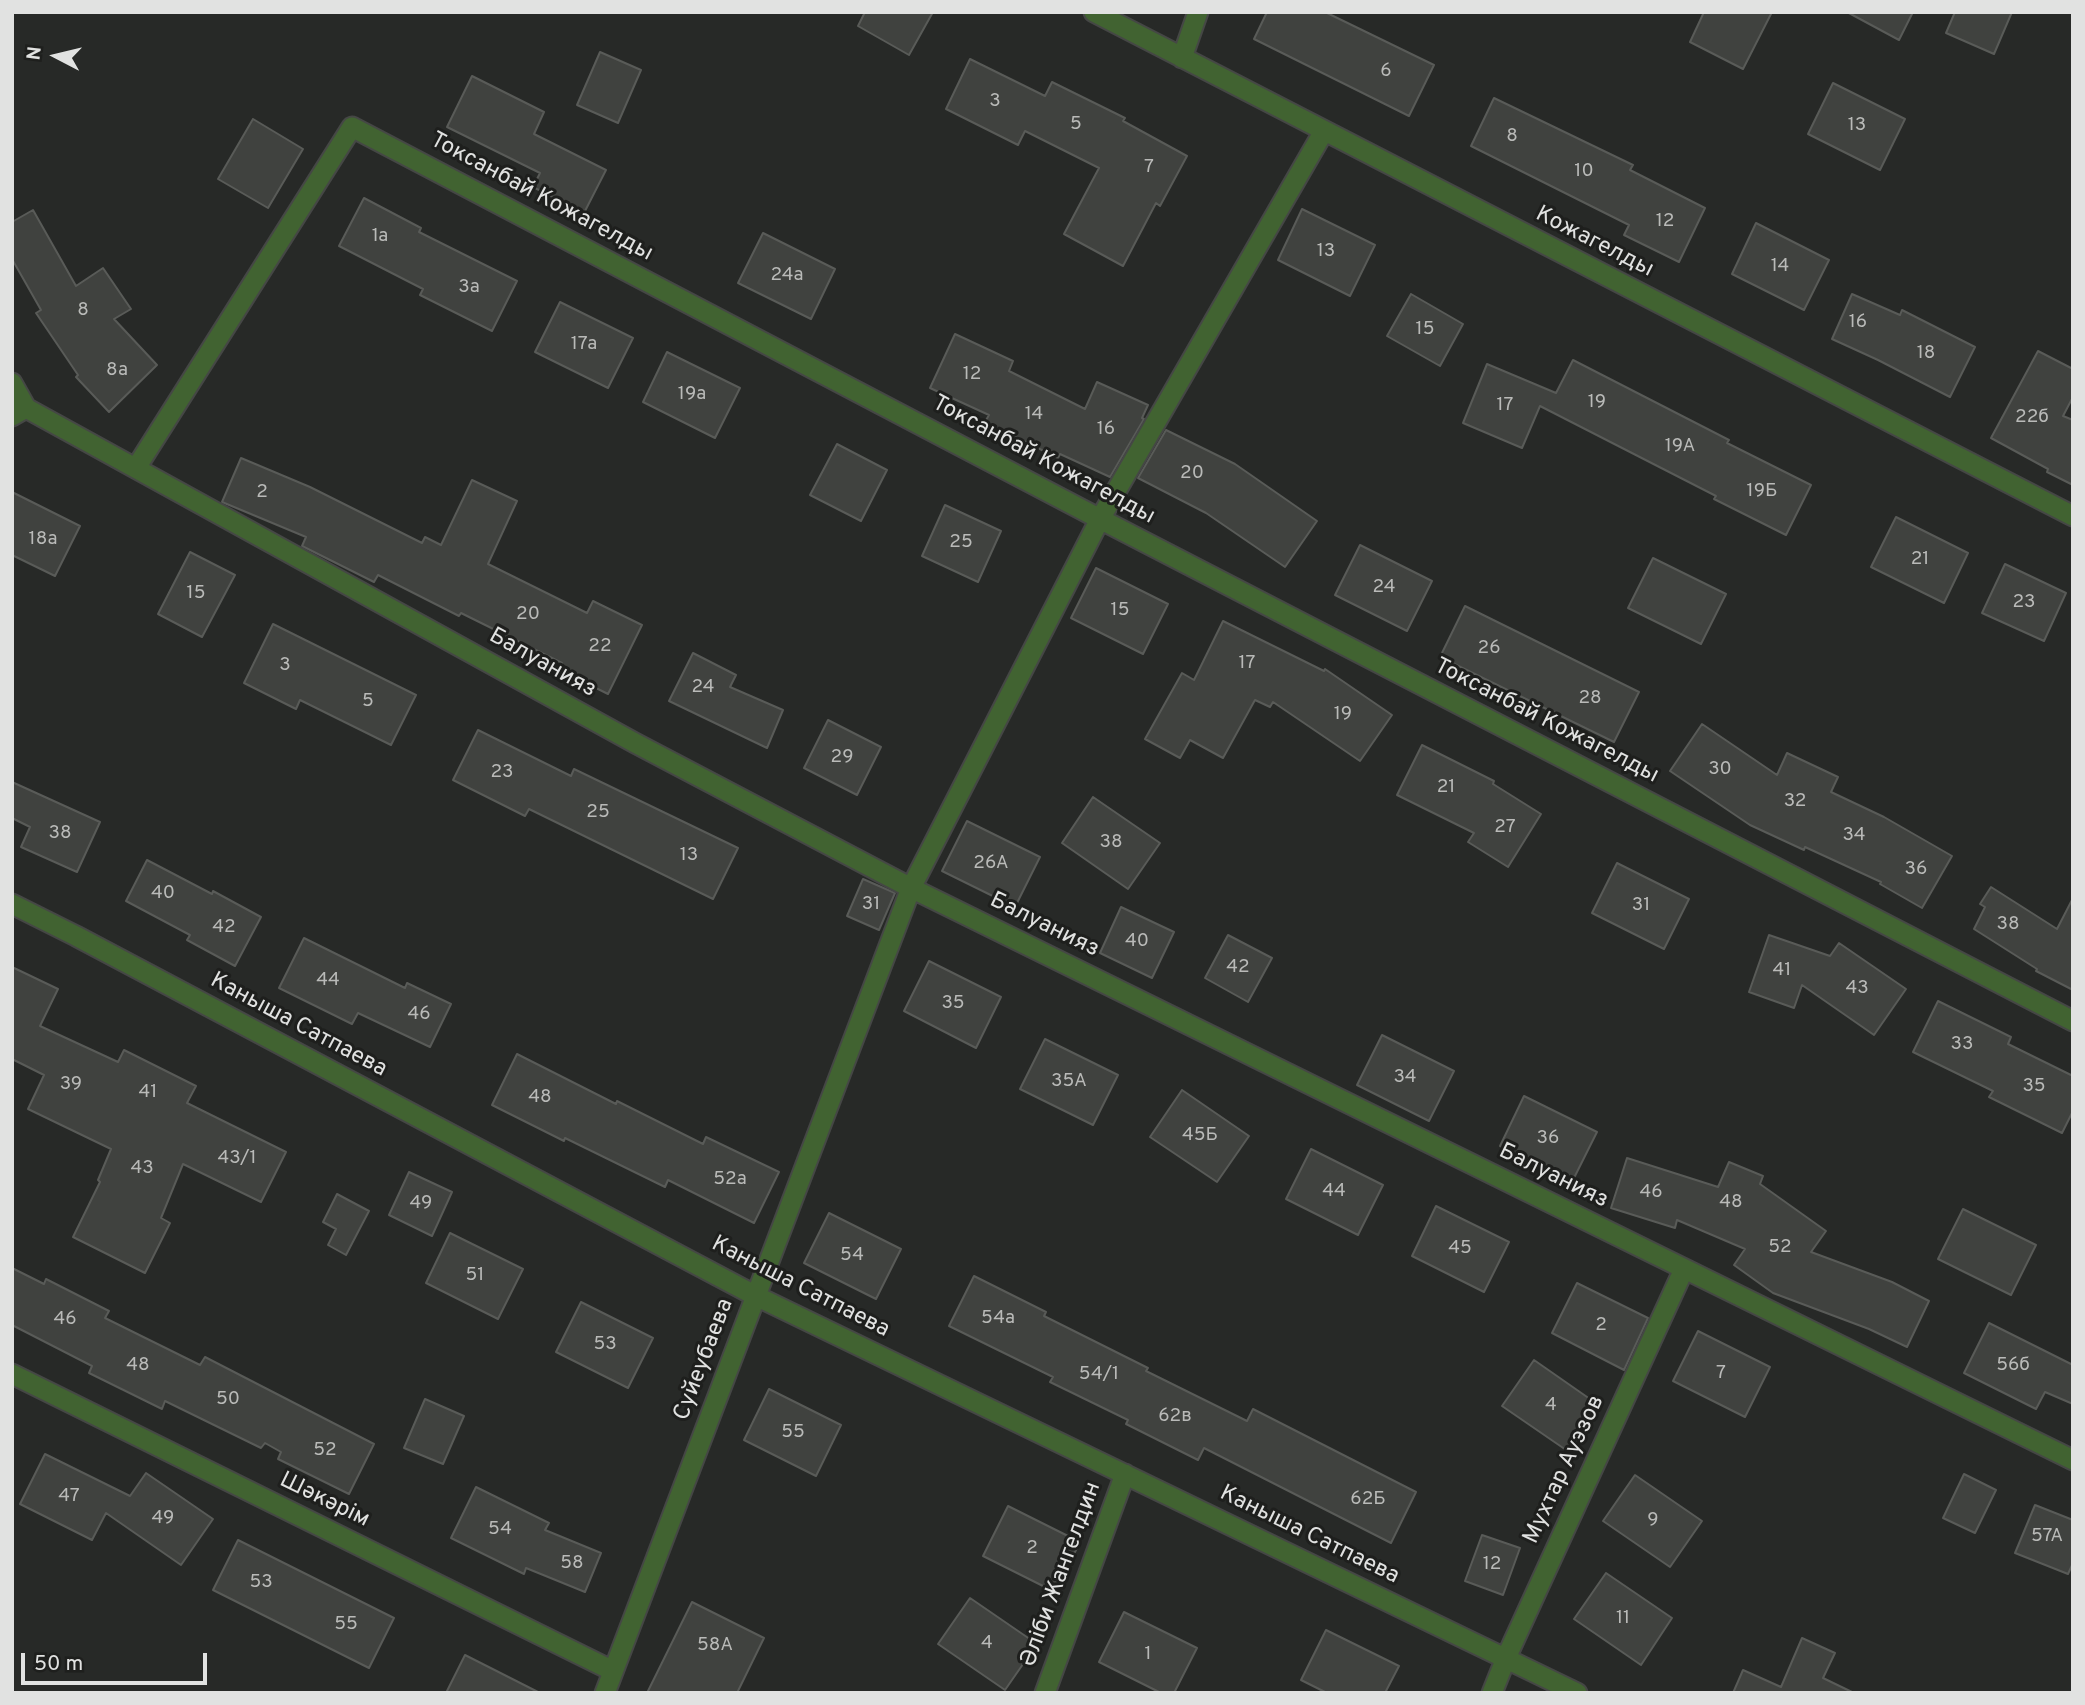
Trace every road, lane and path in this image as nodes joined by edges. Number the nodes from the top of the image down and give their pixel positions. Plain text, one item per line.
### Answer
1 (1094, 12) edge
2 (1198, 12) edge
3 (1182, 58) junction
4 (1324, 131) junction
5 (12, 383) edge
6 (19, 412) edge
7 (136, 468) junction
8 (2073, 516) edge
9 (1100, 519) junction
10 (911, 888) junction
11 (12, 904) edge
12 (2073, 1021) edge
13 (1684, 1269) junction
14 (756, 1296) junction
15 (12, 1374) edge
16 (2073, 1460) edge
17 (1125, 1474) junction
18 (1506, 1658) junction
19 (613, 1671) junction
20 (605, 1693) edge
21 (1045, 1693) edge
22 (1492, 1693) edge
23 (1577, 1693) edge

1 - 3 street, Кожагелды
2 - 3 street
3 - 4 street, Кожагелды
4 - 8 street, Кожагелды
4 - 9 street, Суйеубаева
5 - 6 street
6 - 7 street, Балуанияз
7 - 9 street, Токсанбай Кожагелды
7 - 10 street, Балуанияз
9 - 10 street, Суйеубаева
9 - 12 street, Токсанбай Кожагелды
10 - 13 street, Балуанияз
10 - 14 street, Суйеубаева
11 - 14 street, Каныша Сатпаева
13 - 16 street, Балуанияз
13 - 18 street, Мухтар Ауэзов
14 - 17 street, Каныша Сатпаева
14 - 19 street, Суйеубаева
15 - 19 street, Шәкәрім
17 - 18 street, Каныша Сатпаева
17 - 21 street, Әліби Жангелдин
18 - 22 street, Мухтар Ауэзов
18 - 23 street, Каныша Сатпаева
19 - 20 street, Суйеубаева

